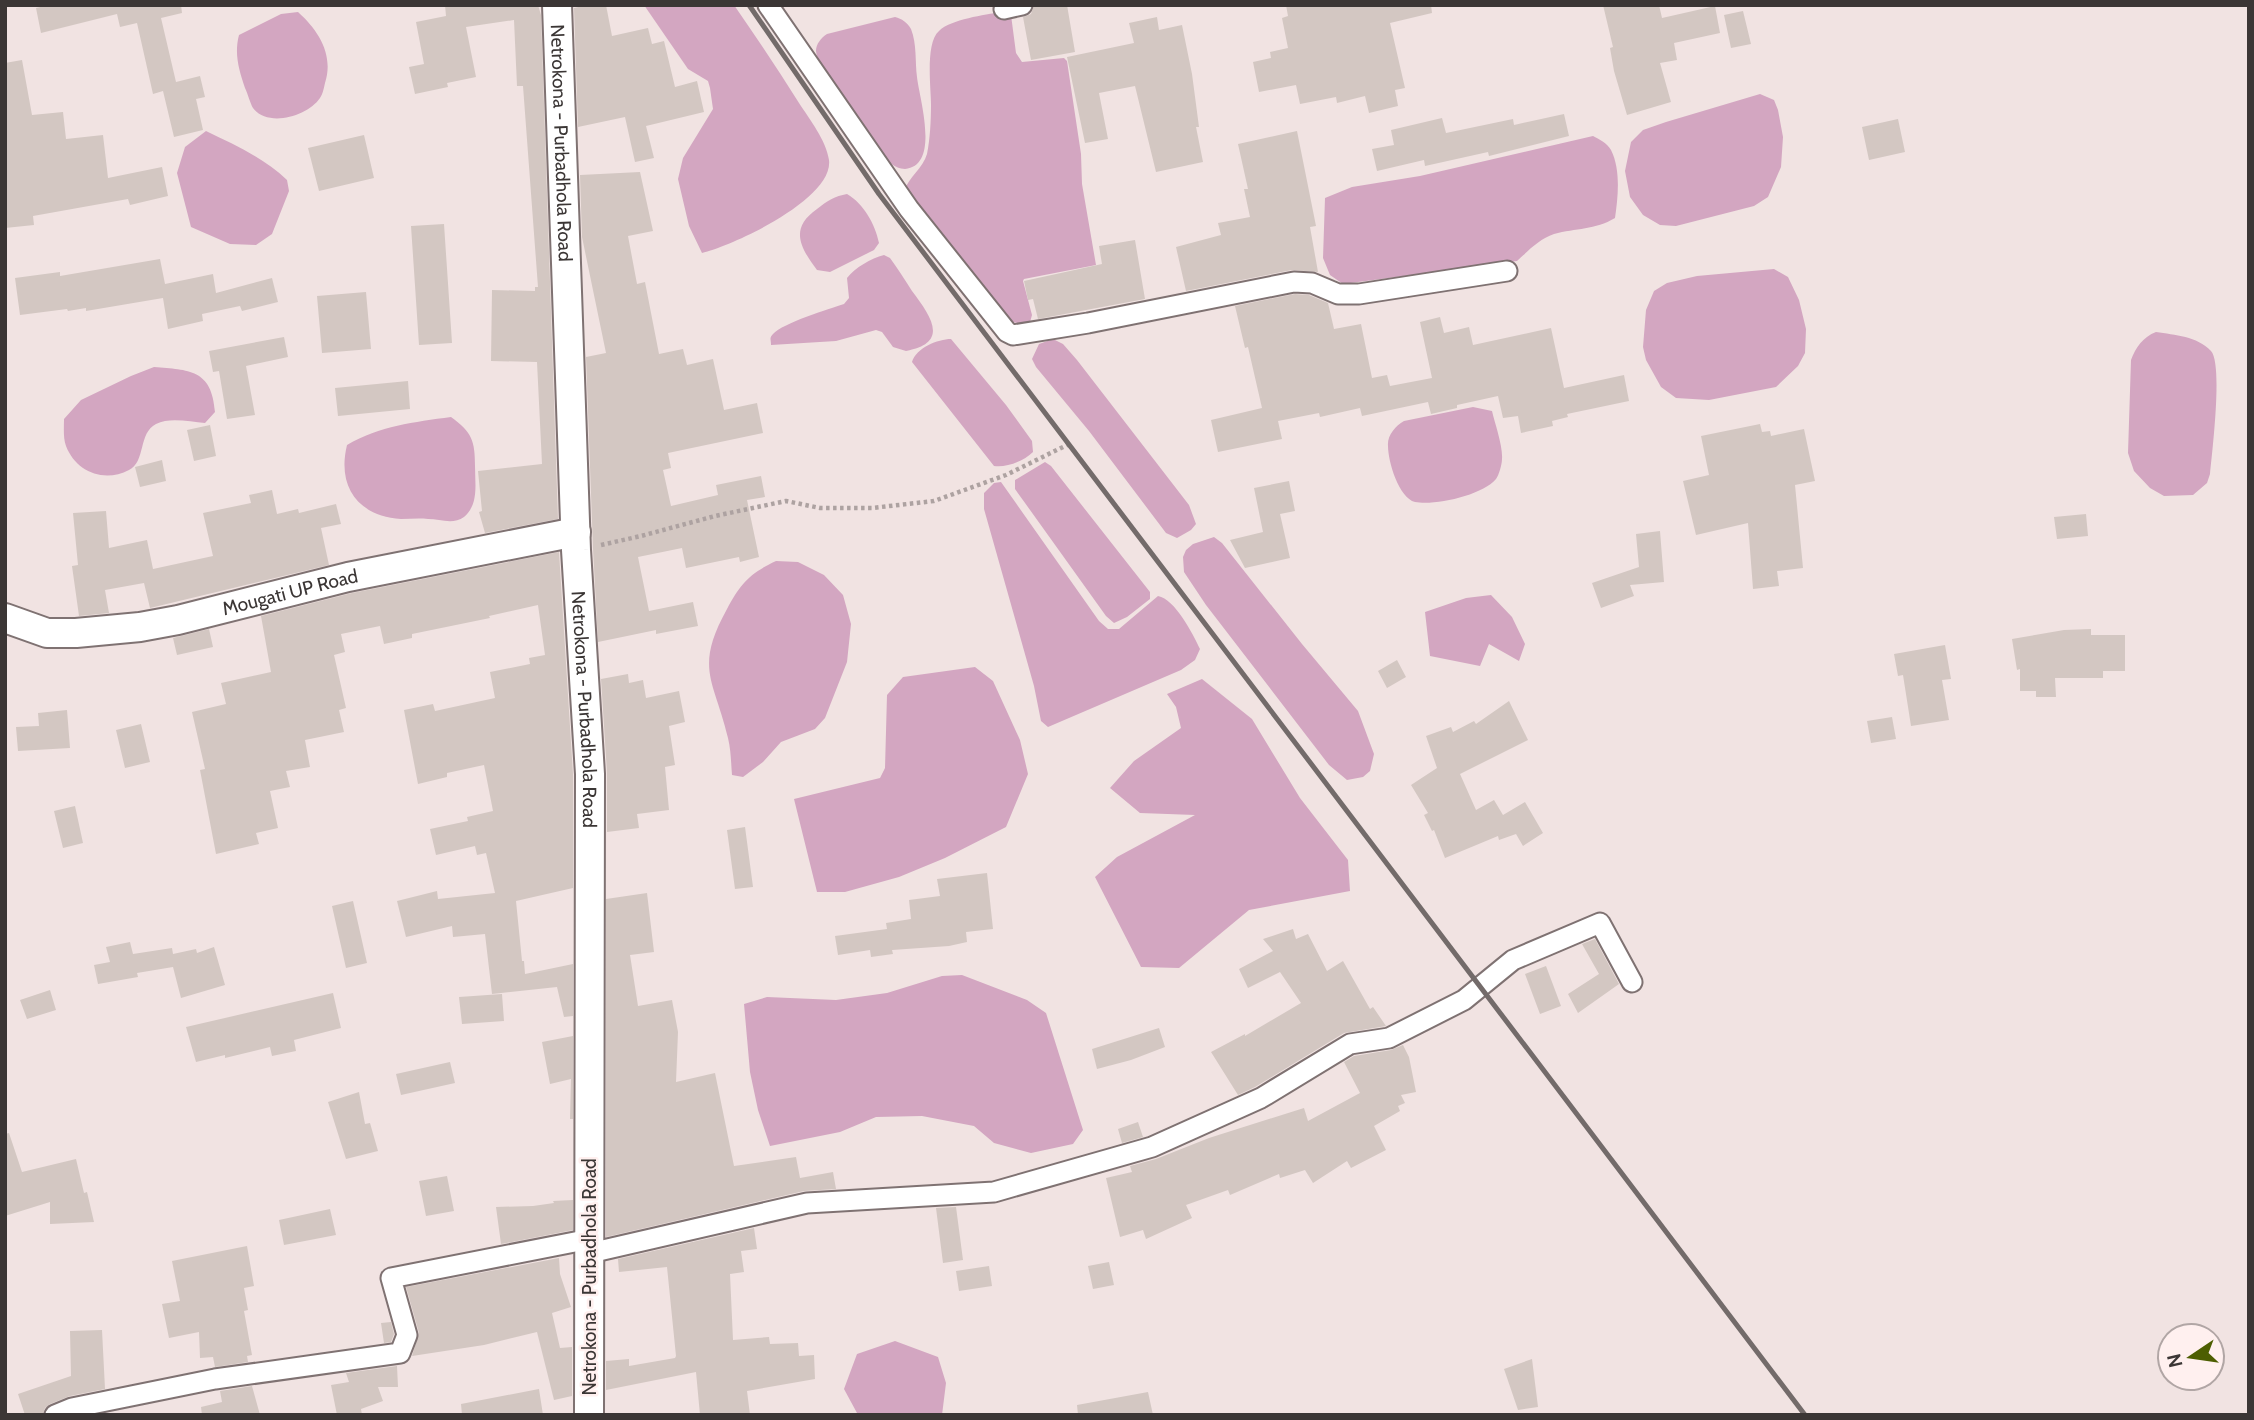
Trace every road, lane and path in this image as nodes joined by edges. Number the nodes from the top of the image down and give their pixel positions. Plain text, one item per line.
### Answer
1 (556, 5) edge
2 (768, 5) edge
3 (1507, 271) dead end
4 (1069, 444) dead end
5 (576, 541) junction
6 (5, 618) edge
7 (1632, 982) dead end
8 (590, 1246) junction
9 (55, 1415) edge
10 (589, 1415) edge

1 - 5 main road, Netrokona - Purbadhola Road
2 - 3 street
4 - 5 path
5 - 6 main road, Mougati UP Road
5 - 8 main road, Netrokona - Purbadhola Road
7 - 8 street
8 - 9 street
8 - 10 main road, Netrokona - Purbadhola Road

